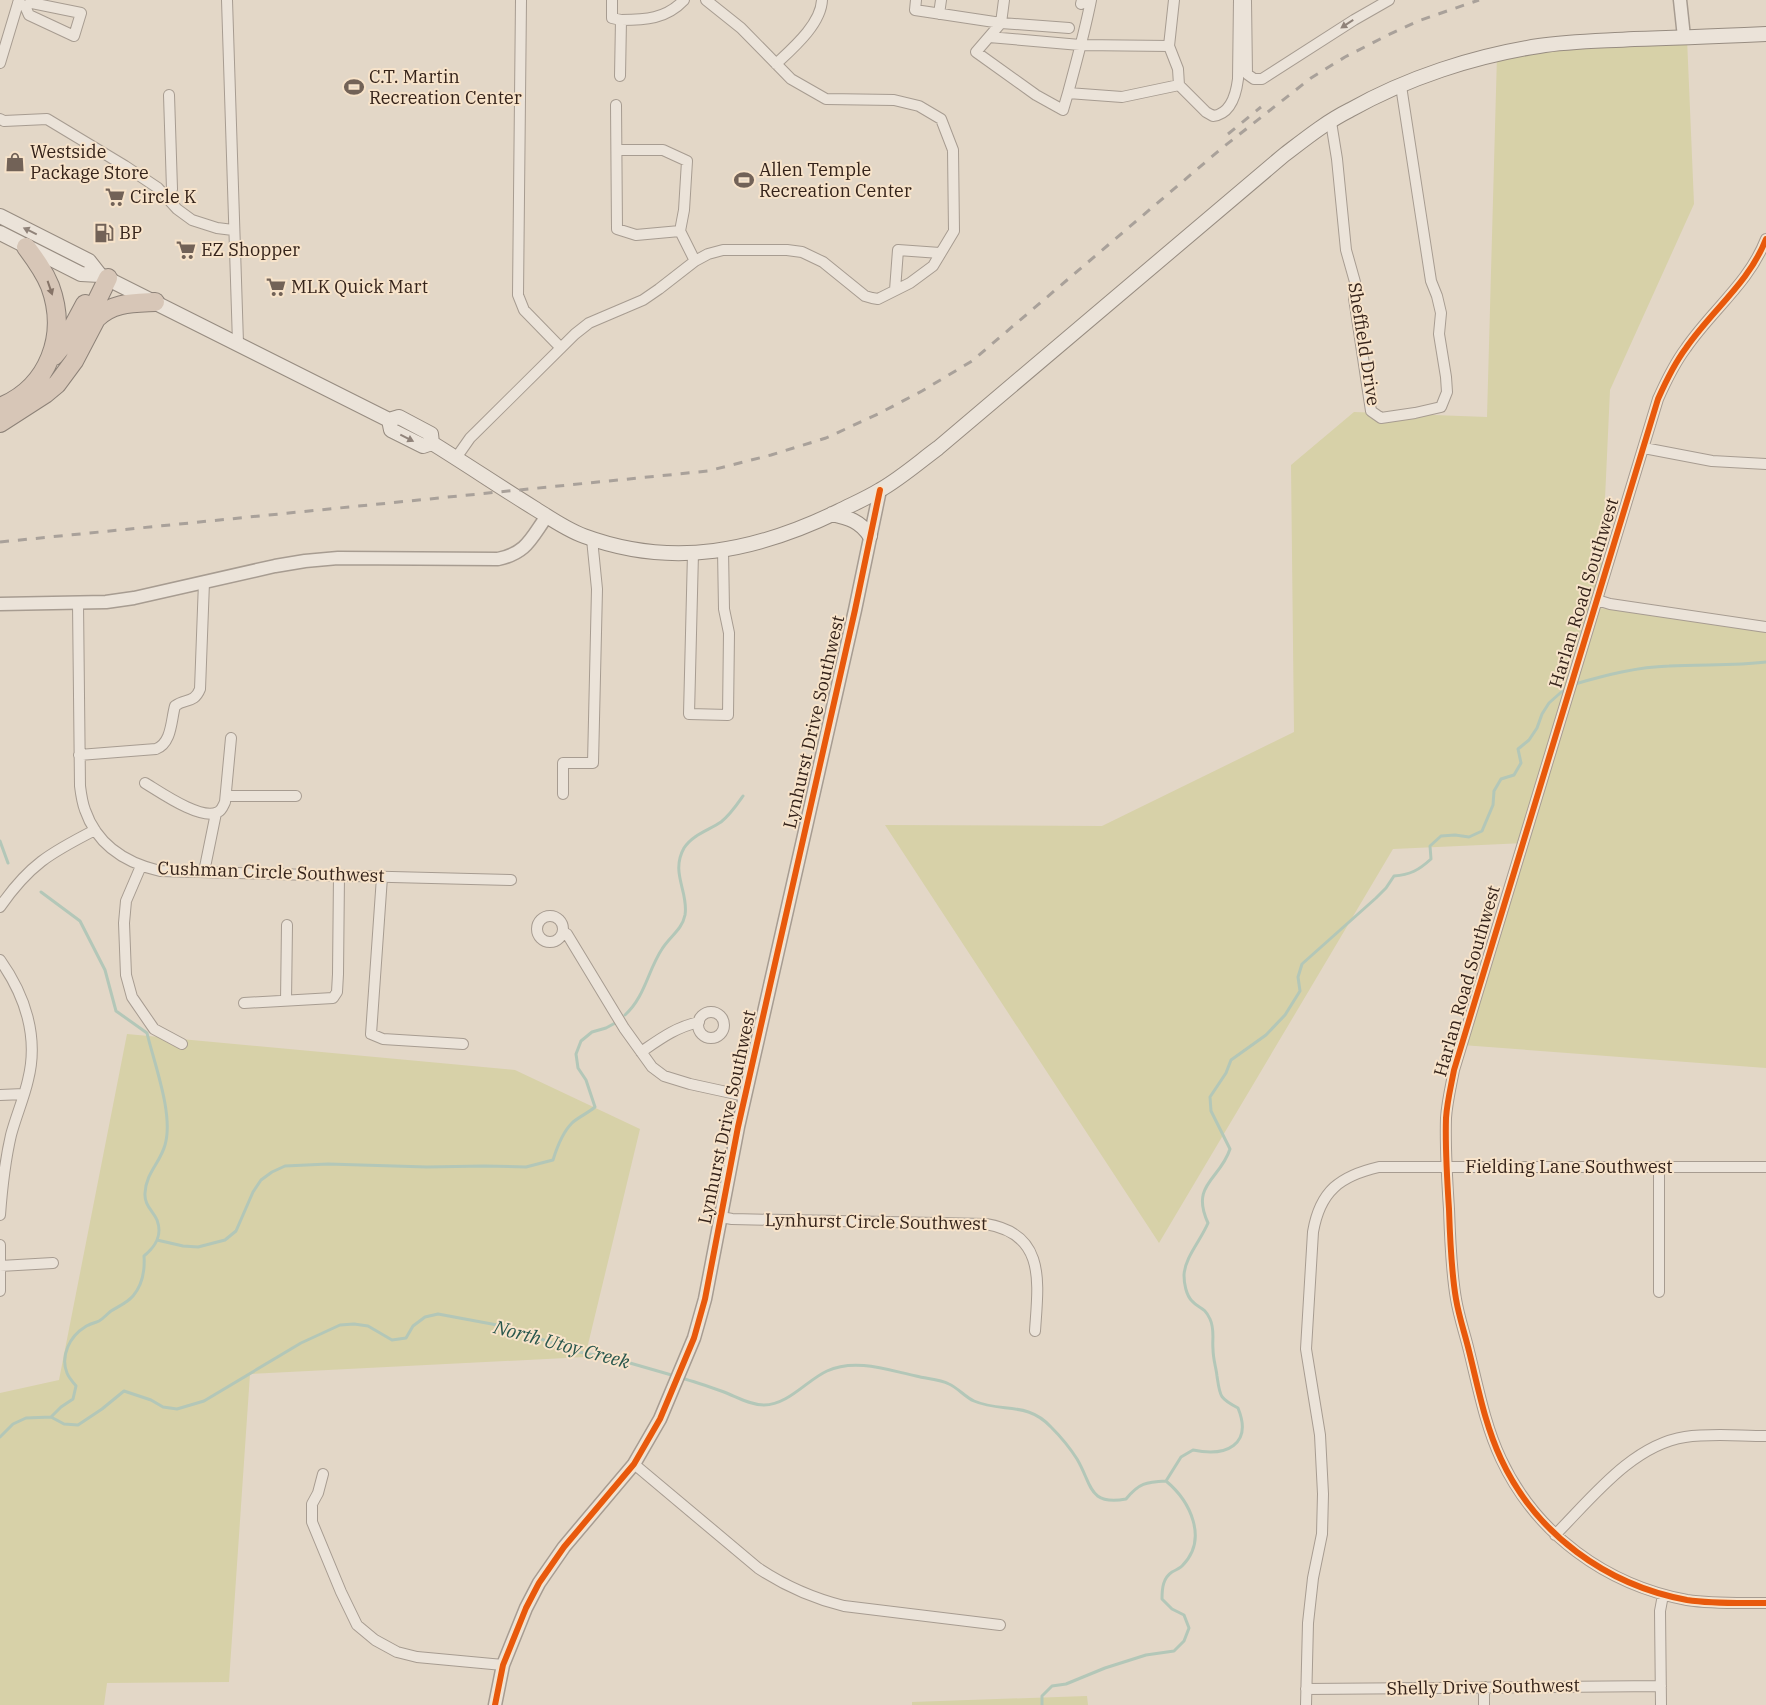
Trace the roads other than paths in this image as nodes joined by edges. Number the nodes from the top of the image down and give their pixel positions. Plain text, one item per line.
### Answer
1 (227, 0) edge
2 (521, 0) edge
3 (612, 0) edge
4 (684, 0) edge
5 (706, 0) edge
6 (822, 0) edge
7 (916, 0) edge
8 (941, 0) edge
9 (1004, 0) edge
10 (1174, 0) edge
11 (1239, 0) edge
12 (1246, 0) edge
13 (1389, 0) edge
14 (1680, 0) edge
15 (1085, 1) edge
16 (21, 3) edge
17 (939, 14) junction
18 (621, 20) junction
19 (1001, 23) junction
20 (1068, 28) dead end
21 (1766, 34) edge
22 (989, 37) junction
23 (1684, 37) junction
24 (1080, 45) junction
25 (1169, 46) junction
26 (0, 63) edge
27 (776, 64) junction
28 (620, 76) dead end
29 (1179, 85) junction
30 (1401, 86) junction
31 (1068, 94) junction
32 (169, 95) dead end
33 (616, 105) dead end
34 (0, 119) edge
35 (1331, 122) junction
36 (616, 150) junction
37 (168, 199) junction
38 (0, 216) edge
39 (233, 230) junction
40 (680, 231) junction
41 (0, 233) edge
42 (1766, 239) edge
43 (26, 247) junction
44 (940, 253) junction
45 (694, 260) junction
46 (104, 276) junction
47 (895, 290) junction
48 (155, 302) junction
49 (238, 344) junction
50 (561, 348) junction
51 (51, 360) junction
52 (30, 403) junction
53 (0, 406) edge
54 (0, 423) edge
55 (1644, 448) junction
56 (456, 458) junction
57 (1766, 464) edge
58 (880, 490) junction
59 (832, 514) junction
60 (547, 516) junction
61 (870, 536) junction
62 (592, 539) junction
63 (723, 550) junction
64 (693, 554) junction
65 (204, 582) junction
66 (1597, 600) junction
67 (78, 603) junction
68 (0, 604) edge
69 (1766, 627) edge
70 (231, 738) dead end
71 (79, 756) junction
72 (145, 784) dead end
73 (563, 794) dead end
74 (226, 796) junction
75 (296, 796) dead end
76 (216, 813) junction
77 (95, 830) junction
78 (141, 866) junction
79 (204, 872) junction
80 (339, 875) junction
81 (382, 876) junction
82 (511, 880) dead end
83 (0, 906) edge
84 (287, 925) dead end
85 (563, 932) dead end
86 (0, 960) edge
87 (286, 1001) junction
88 (244, 1003) dead end
89 (699, 1022) dead end
90 (182, 1044) dead end
91 (463, 1044) dead end
92 (641, 1052) junction
93 (24, 1094) junction
94 (0, 1095) edge
95 (745, 1096) junction
96 (1447, 1167) junction
97 (1658, 1167) junction
98 (1766, 1167) edge
99 (0, 1215) edge
100 (721, 1217) junction
101 (0, 1245) edge
102 (53, 1263) dead end
103 (0, 1266) edge
104 (0, 1291) edge
105 (1659, 1292) dead end
106 (1036, 1332) dead end
107 (1766, 1436) edge
108 (634, 1464) junction
109 (323, 1474) dead end
110 (1555, 1534) junction
111 (1663, 1595) junction
112 (1766, 1603) edge
113 (1000, 1625) dead end
114 (503, 1665) junction
115 (1660, 1686) junction
116 (1484, 1687) junction
117 (1306, 1689) junction
118 (495, 1705) edge
119 (1306, 1705) edge
120 (1484, 1705) edge
121 (1660, 1705) edge

1 - 39 street
2 - 50 street
3 - 18 street
4 - 18 street
5 - 27 street
6 - 27 street
7 - 17 street
8 - 17 street
9 - 19 street
10 - 25 street
11 - 29 street
13 -> 12 street
14 - 23 street
15 - 24 street
16 - 16 street
16 - 26 street
17 - 19 street
18 - 28 street
19 - 20 street
19 - 22 street
21 - 23 main road
22 - 24 street
22 - 31 street
23 - 30 main road
24 - 25 street
24 - 31 street
25 - 29 street
27 - 44 street
29 - 31 street
30 - 35 main road
30 - 35 street, Sheffield Drive
32 - 37 street
33 - 36 street
34 - 37 street
35 - 58 main road
36 - 40 street
36 - 40 street
37 - 39 street
46 -> 38 main road
39 - 49 street
40 - 45 street
41 - 43 main road
42 - 55 street, Harlan Road Southwest
43 - 46 main road
43 -> 51 highway
44 - 47 street
44 - 47 street
45 - 47 street
45 - 50 street
46 - 48 main road
46 - 51 highway
46 - 52 highway
48 - 49 main road
48 - 52 highway
49 - 56 main road
50 - 56 street
51 - 53 highway
52 - 54 highway
55 - 57 street
55 - 66 street, Harlan Road Southwest
56 - 60 main road
58 - 59 main road
58 - 61 street, Lynhurst Drive Southwest
59 - 61 main road
59 - 63 main road
60 - 62 main road
60 - 65 street
61 - 95 street, Lynhurst Drive Southwest
62 - 64 main road
62 - 73 street
63 - 64 main road
63 - 64 street
65 - 67 street
65 - 71 street
66 - 69 street
66 - 96 street, Harlan Road Southwest
67 - 68 street
67 - 71 street, Cushman Circle Southwest
70 - 74 street
71 - 77 street, Cushman Circle Southwest
72 - 76 street
74 - 75 street
74 - 76 street
76 - 79 street
77 - 78 street, Cushman Circle Southwest
77 - 83 street
78 - 79 street, Cushman Circle Southwest
78 - 90 street
79 - 80 street, Cushman Circle Southwest
80 - 81 street, Cushman Circle Southwest
80 - 87 street
81 - 82 street, Cushman Circle Southwest
81 - 91 street
84 - 87 street
85 - 92 street
86 - 93 street
87 - 88 street
89 - 92 street
92 - 95 street
93 - 94 street
93 - 99 street
95 - 100 street, Lynhurst Drive Southwest
96 - 97 street, Fielding Lane Southwest
96 - 110 street, Harlan Road Southwest
96 - 117 street, Fielding Lane Southwest
97 - 98 street, Fielding Lane Southwest
97 - 105 street
100 - 106 street, Lynhurst Circle Southwest
100 - 108 street, Lynhurst Drive Southwest
101 - 103 street
102 - 103 street
103 - 104 street
107 - 110 street
108 - 113 street
108 - 114 street, Lynhurst Drive Southwest
109 - 114 street
110 - 111 street, Harlan Road Southwest
111 - 112 street, Harlan Road Southwest
111 - 115 street
114 - 118 street, Lynhurst Drive Southwest
115 - 116 street, Shelly Drive Southwest
115 - 121 street
116 - 117 street, Shelly Drive Southwest
116 - 120 street
117 - 119 street, Fielding Lane Southwest

